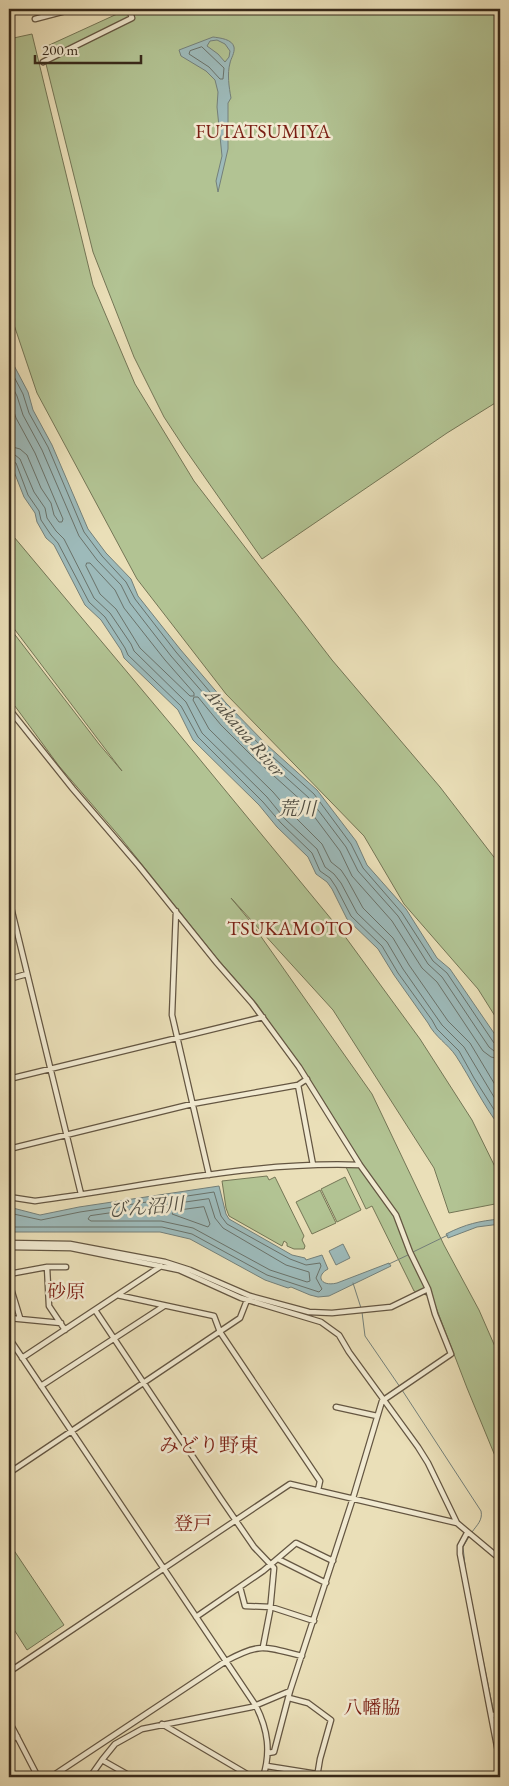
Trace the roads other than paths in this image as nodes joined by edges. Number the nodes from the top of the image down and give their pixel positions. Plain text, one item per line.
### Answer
1 (73, 9) edge
2 (129, 9) edge
3 (35, 19) dead end
4 (43, 62) dead end
5 (9, 709) edge
6 (9, 899) edge
7 (176, 910) junction
8 (27, 974) junction
9 (9, 979) edge
10 (262, 1017) junction
11 (176, 1038) junction
12 (50, 1069) junction
13 (9, 1079) edge
14 (307, 1079) junction
15 (298, 1085) junction
16 (192, 1104) junction
17 (66, 1135) junction
18 (9, 1149) edge
19 (313, 1164) junction
20 (360, 1165) junction
21 (209, 1175) junction
22 (80, 1194) junction
23 (9, 1197) edge
24 (9, 1243) edge
25 (9, 1246) edge
26 (161, 1266) junction
27 (47, 1267) junction
28 (66, 1267) dead end
29 (9, 1274) edge
30 (9, 1282) edge
31 (428, 1289) junction
32 (117, 1295) junction
33 (247, 1300) junction
34 (164, 1306) junction
35 (95, 1310) junction
36 (9, 1318) edge
37 (20, 1318) junction
38 (61, 1323) junction
39 (65, 1330) junction
40 (220, 1332) junction
41 (9, 1338) edge
42 (113, 1339) junction
43 (22, 1358) junction
44 (144, 1382) junction
45 (41, 1386) junction
46 (384, 1398) junction
47 (336, 1407) dead end
48 (377, 1416) junction
49 (71, 1432) junction
50 (9, 1474) edge
51 (318, 1490) junction
52 (354, 1498) junction
53 (235, 1520) junction
54 (457, 1523) junction
55 (467, 1533) junction
56 (278, 1559) junction
57 (500, 1559) edge
58 (333, 1561) junction
59 (271, 1564) junction
60 (164, 1569) junction
61 (326, 1583) junction
62 (240, 1587) junction
63 (271, 1608) junction
64 (196, 1617) junction
65 (314, 1621) junction
66 (263, 1647) junction
67 (302, 1656) junction
68 (226, 1661) junction
69 (9, 1672) edge
70 (290, 1691) junction
71 (289, 1698) junction
72 (256, 1706) junction
73 (495, 1715) edge
74 (9, 1720) edge
75 (135, 1720) junction
76 (162, 1724) junction
77 (142, 1729) junction
78 (17, 1736) junction
79 (9, 1741) edge
80 (268, 1753) junction
81 (102, 1760) junction
82 (500, 1762) edge
83 (267, 1766) junction
84 (284, 1769) junction
85 (317, 1776) edge
86 (38, 1777) edge
87 (51, 1777) edge
88 (90, 1777) edge
89 (132, 1777) edge
90 (252, 1777) edge
91 (263, 1777) edge
92 (283, 1777) edge
93 (336, 1777) edge

1 - 3 street
2 - 4 street
5 - 7 street
6 - 8 street
7 - 10 street
7 - 11 street
8 - 9 street
8 - 12 street
10 - 11 street
10 - 14 street
11 - 12 street
11 - 16 street
12 - 13 street
12 - 17 street
14 - 15 street
14 - 20 street
15 - 16 street
15 - 19 street
16 - 17 street
16 - 21 street
17 - 18 street
17 - 22 street
19 - 20 street
19 - 21 street
20 - 31 street
21 - 22 street
22 - 23 street
24 - 31 street
25 - 26 street
26 - 32 street
26 - 33 street
27 - 28 street
27 - 29 street
27 - 38 street
30 - 37 street
31 - 46 street
32 - 34 street
32 - 35 street
33 - 40 street
33 - 46 street
34 - 40 street
34 - 42 street
35 - 39 street
35 - 42 street
36 - 37 street
37 - 38 street
38 - 39 street
39 - 43 street
40 - 44 street
40 - 51 street
41 - 43 street
42 - 44 street
42 - 45 street
43 - 45 street
44 - 49 street
44 - 53 street
45 - 49 street
46 - 48 street
46 - 54 street
47 - 48 street
48 - 52 street
49 - 50 street
49 - 60 street
51 - 52 street
51 - 53 street
52 - 54 street
52 - 58 street
53 - 59 street
53 - 60 street
54 - 55 street
55 - 57 street
55 - 73 street
56 - 58 street
56 - 59 street
56 - 61 street
58 - 61 street
59 - 62 street
59 - 63 street
60 - 64 street
60 - 69 street
61 - 65 street
62 - 63 street
62 - 64 street
63 - 65 street
63 - 66 street
64 - 68 street
65 - 67 street
66 - 67 street
66 - 68 street
67 - 70 street
68 - 72 street
68 - 75 street
70 - 71 street
70 - 72 street
71 - 80 street
71 - 85 street
72 - 76 street
72 - 80 street
73 - 82 street
74 - 78 street
75 - 77 street
75 - 87 street
76 - 77 street
76 - 90 street
77 - 81 street
78 - 79 street
78 - 86 street
80 - 83 street
81 - 88 street
81 - 89 street
83 - 84 street
83 - 91 street
84 - 85 street
84 - 92 street
85 - 93 street

